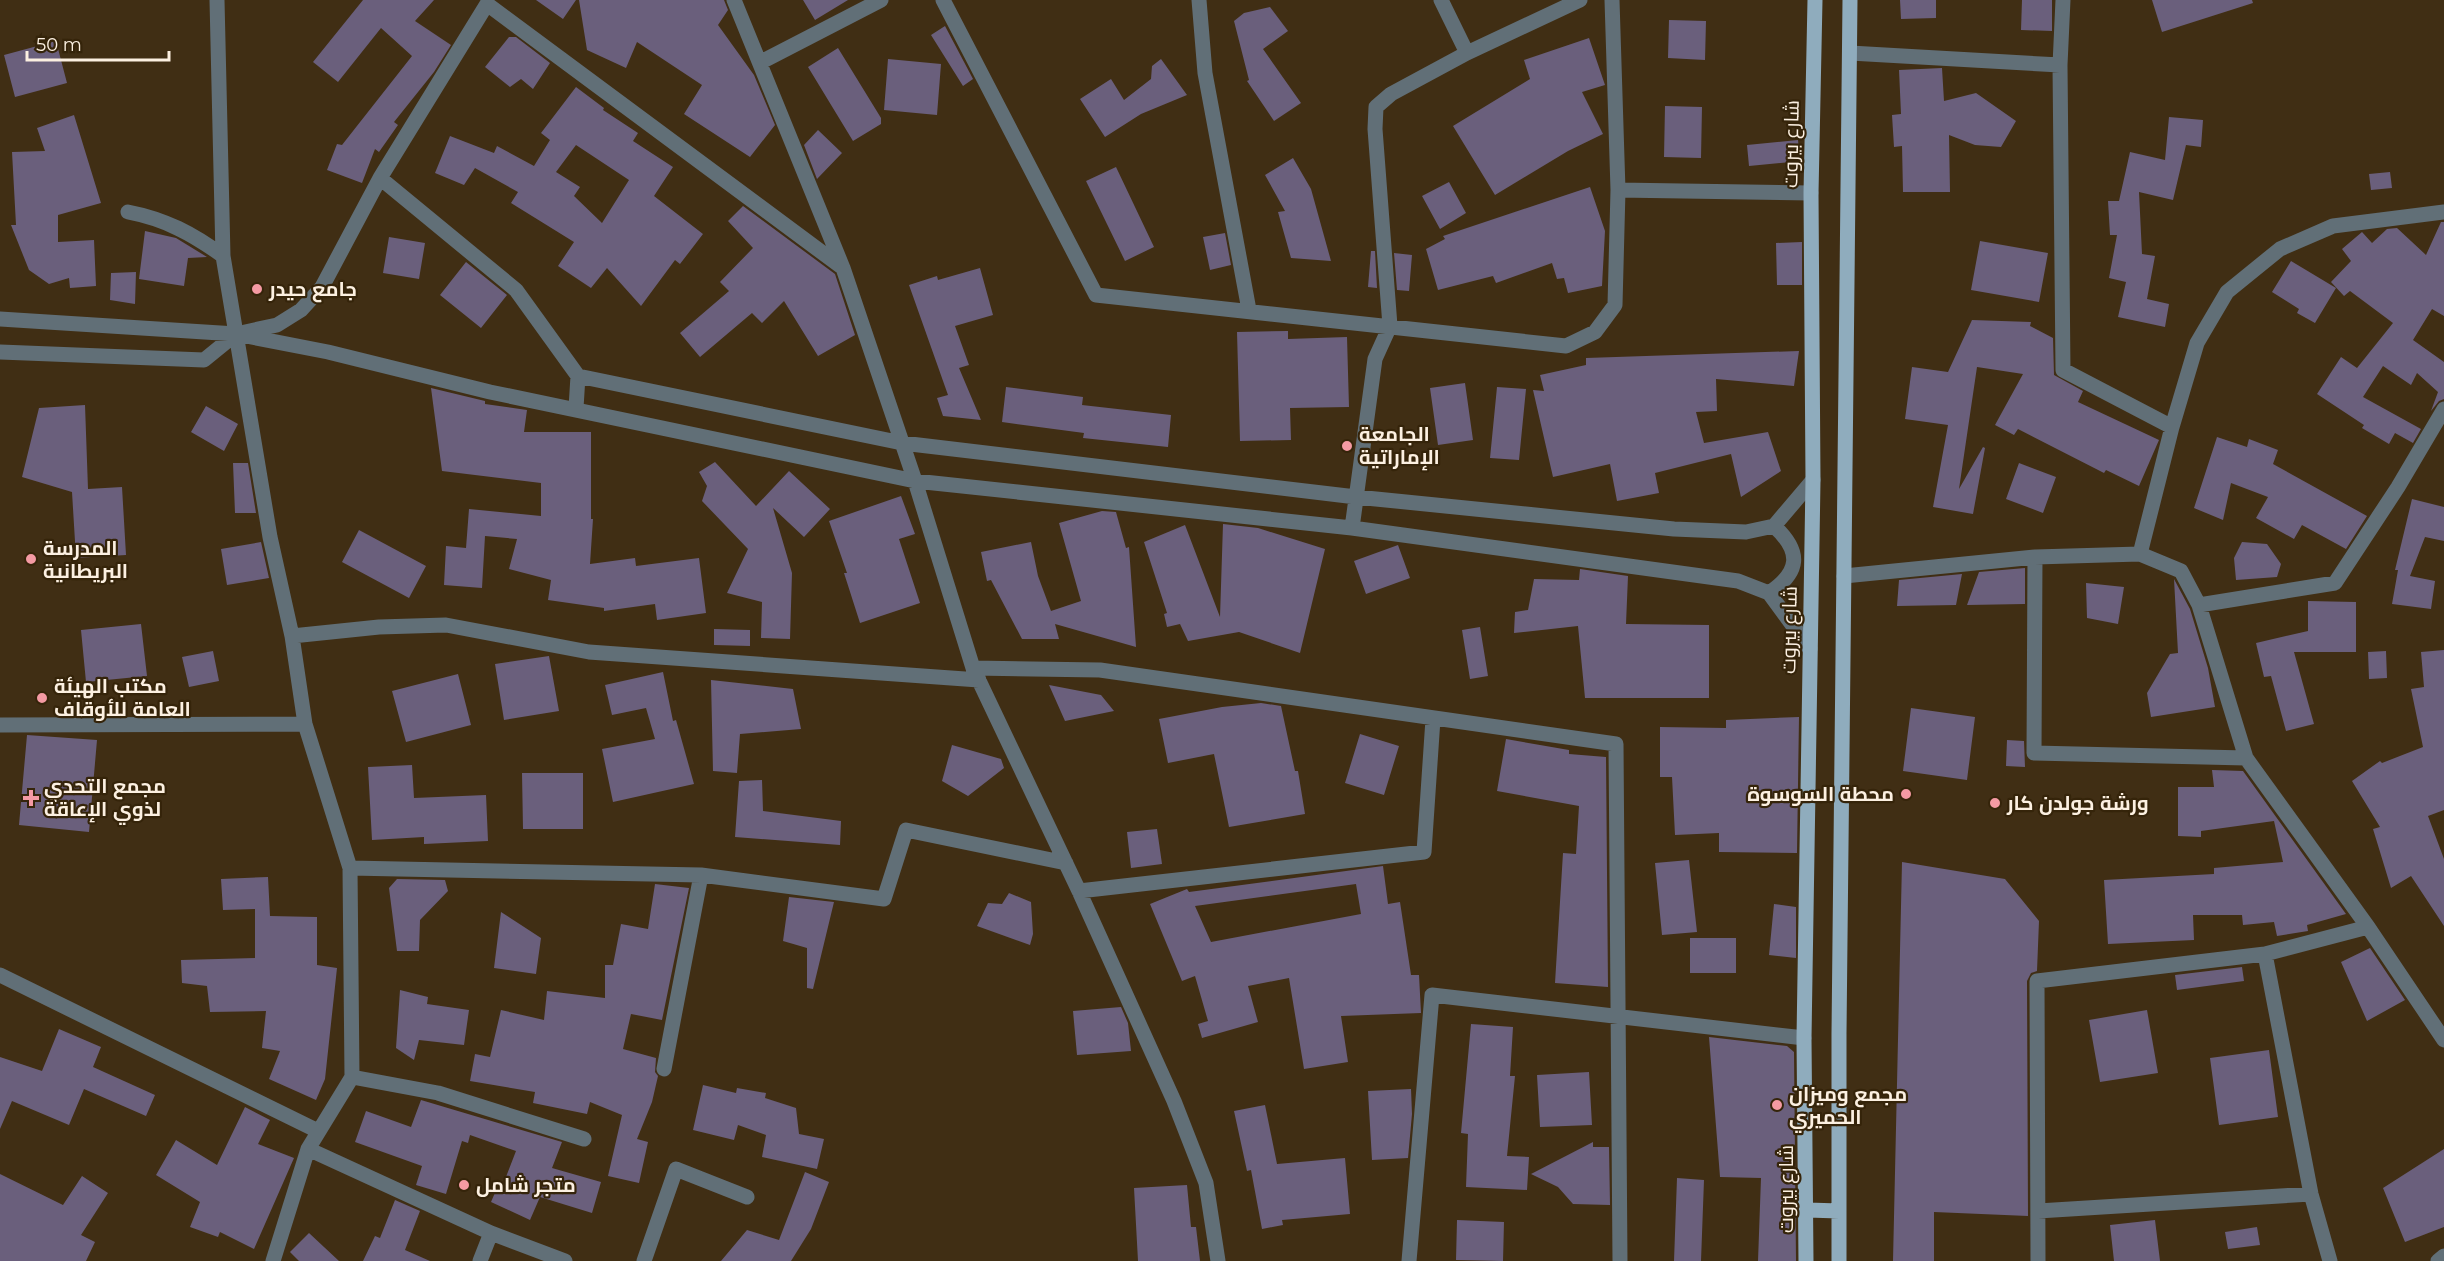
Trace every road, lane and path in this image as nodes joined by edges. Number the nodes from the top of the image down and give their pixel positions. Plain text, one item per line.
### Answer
1 (217, 0) edge
2 (734, 0) edge
3 (881, 0) edge
4 (943, 0) edge
5 (1200, 0) edge
6 (1441, 0) edge
7 (1580, 0) edge
8 (1612, 0) edge
9 (1815, 0) edge
10 (1850, 0) edge
11 (2063, 0) edge
12 (487, 1) edge
13 (1467, 53) junction
14 (1850, 53) junction
15 (761, 62) junction
16 (2060, 65) junction
17 (380, 178) junction
18 (1618, 190) junction
19 (1811, 194) junction
20 (128, 212) dead end
21 (2444, 212) edge
22 (223, 256) junction
23 (843, 268) junction
24 (1249, 310) junction
25 (0, 319) edge
26 (1390, 326) junction
27 (236, 334) junction
28 (0, 352) edge
29 (578, 376) junction
30 (576, 408) junction
31 (2444, 410) edge
32 (2172, 427) junction
33 (902, 443) junction
34 (1813, 480) junction
35 (915, 481) junction
36 (1356, 497) junction
37 (1774, 526) junction
38 (1352, 528) junction
39 (2139, 554) junction
40 (2034, 556) junction
41 (1844, 576) junction
42 (1770, 593) junction
43 (2199, 605) junction
44 (292, 636) junction
45 (1810, 649) junction
46 (976, 674) junction
47 (1433, 719) junction
48 (305, 724) junction
49 (0, 725) edge
50 (2246, 758) junction
51 (1066, 863) junction
52 (350, 868) junction
53 (701, 875) junction
54 (1079, 891) junction
55 (2368, 927) junction
56 (2265, 954) junction
57 (0, 975) edge
58 (1618, 1018) junction
59 (1804, 1038) junction
60 (2444, 1040) edge
61 (664, 1069) dead end
62 (352, 1077) junction
63 (318, 1131) junction
64 (584, 1139) dead end
65 (308, 1149) junction
66 (2311, 1194) junction
67 (747, 1197) dead end
68 (1808, 1210) junction
69 (1839, 1211) junction
70 (2038, 1211) junction
71 (491, 1233) junction
72 (2444, 1256) edge
73 (273, 1261) edge
74 (480, 1261) edge
75 (565, 1261) edge
76 (644, 1261) edge
77 (1218, 1261) edge
78 (1409, 1261) edge
79 (1620, 1261) edge
80 (1806, 1261) edge
81 (1839, 1261) edge
82 (2038, 1261) edge
83 (2330, 1261) edge
84 (2438, 1261) edge

1 - 22 street
2 - 15 street
3 - 15 street
4 - 24 street
5 - 24 street
6 - 13 street
7 - 13 street
8 - 18 street
9 - 19 main road, شارع بيروت
10 - 14 main road
11 - 16 street
12 - 17 street
12 - 23 street
13 - 26 street
14 - 16 street
14 - 41 main road
15 - 23 street
16 - 32 street
17 - 27 street
17 - 29 street
18 - 19 street
18 - 26 street
19 - 34 main road, شارع بيروت
20 - 22 street
21 - 32 street
22 - 27 street
23 - 33 street
24 - 26 street
25 - 27 street
26 - 36 street
27 - 28 street
27 - 30 street
27 - 44 street
29 - 30 street
29 - 33 street
30 - 35 street
31 - 43 street
32 - 39 street
33 - 35 street
33 - 36 street
34 - 37 street
34 - 45 main road, شارع بيروت
35 - 38 street
35 - 46 street
36 - 37 street
36 - 38 street
37 - 42 street
38 - 42 street
39 - 40 street
39 - 43 street
40 - 41 street
40 - 50 street
41 - 69 main road
42 - 45 street
43 - 50 street
44 - 46 street
44 - 48 street
45 - 59 main road, شارع بيروت
46 - 47 street
46 - 51 street
47 - 54 street
47 - 58 street
48 - 49 street
48 - 52 street
50 - 55 street
51 - 53 street
51 - 54 street
52 - 53 street
52 - 62 street
53 - 61 street
54 - 77 street
55 - 56 street
55 - 60 street
56 - 66 street
56 - 70 street
57 - 63 street
58 - 59 street
58 - 78 street
58 - 79 street
59 - 68 main road, شارع بيروت
62 - 63 street
62 - 64 street
63 - 65 street
65 - 71 street
65 - 73 street
66 - 70 street
66 - 83 street
67 - 76 street
68 - 69 main road
68 - 80 main road, شارع بيروت
69 - 81 main road
70 - 82 street
71 - 74 street
71 - 75 street
72 - 84 street

